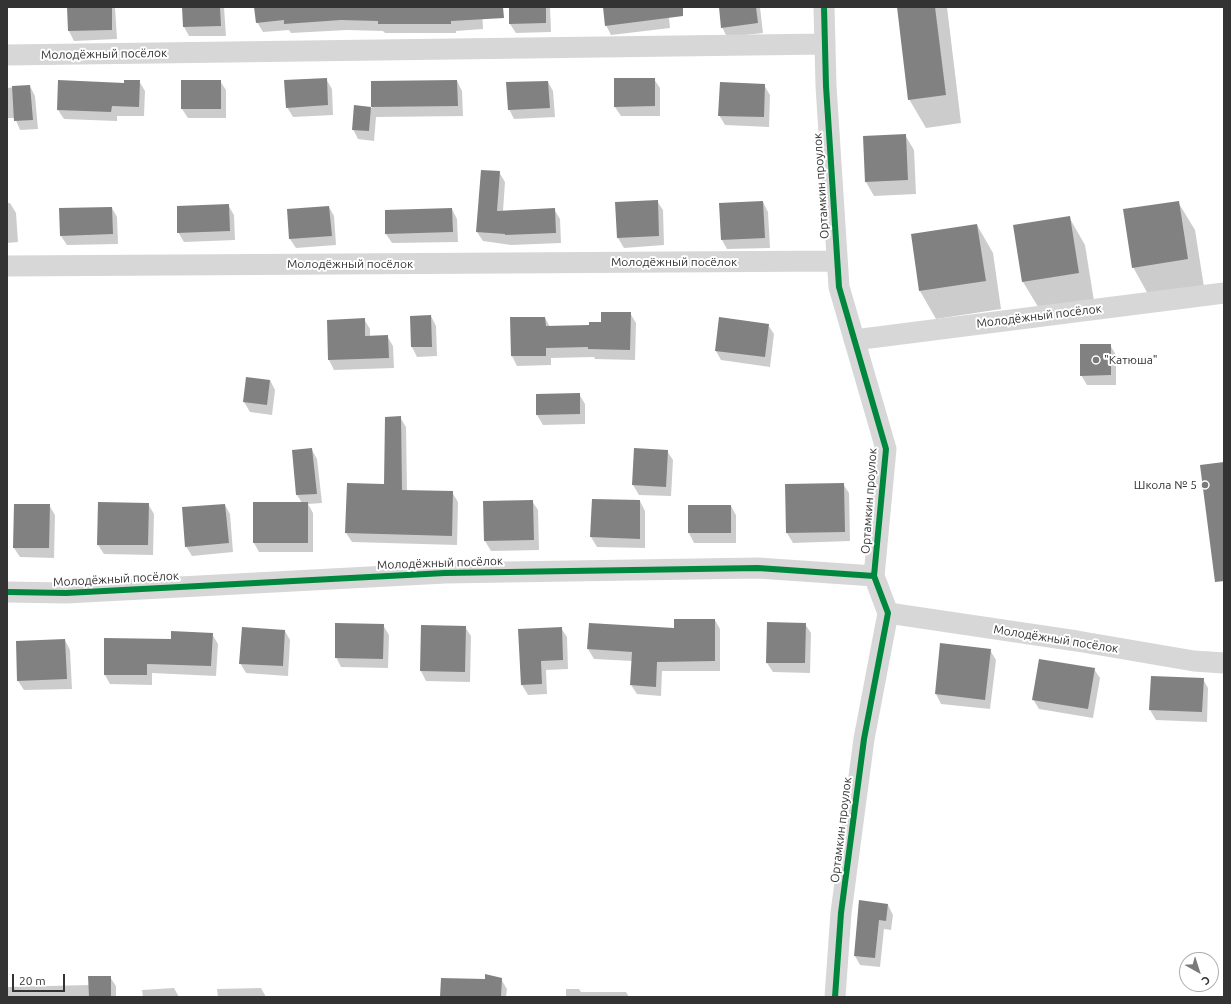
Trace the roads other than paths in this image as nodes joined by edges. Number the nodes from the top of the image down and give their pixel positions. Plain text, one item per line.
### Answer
1 (824, 7) edge
2 (825, 44) junction
3 (7, 55) edge
4 (837, 261) junction
5 (7, 266) edge
6 (1224, 292) edge
7 (854, 340) junction
8 (874, 576) junction
9 (7, 592) edge
10 (888, 613) junction
11 (1224, 663) edge
12 (835, 997) edge

1 - 2 street, Ортамкин проулок
2 - 3 street, Молодёжный посёлок
2 - 4 street, Ортамкин проулок
4 - 5 street, Молодёжный посёлок
4 - 7 street, Ортамкин проулок
6 - 7 street, Молодёжный посёлок
7 - 8 street, Ортамкин проулок
8 - 9 street, Молодёжный посёлок
8 - 10 street, Ортамкин проулок
10 - 11 street, Молодёжный посёлок
10 - 12 street, Ортамкин проулок

